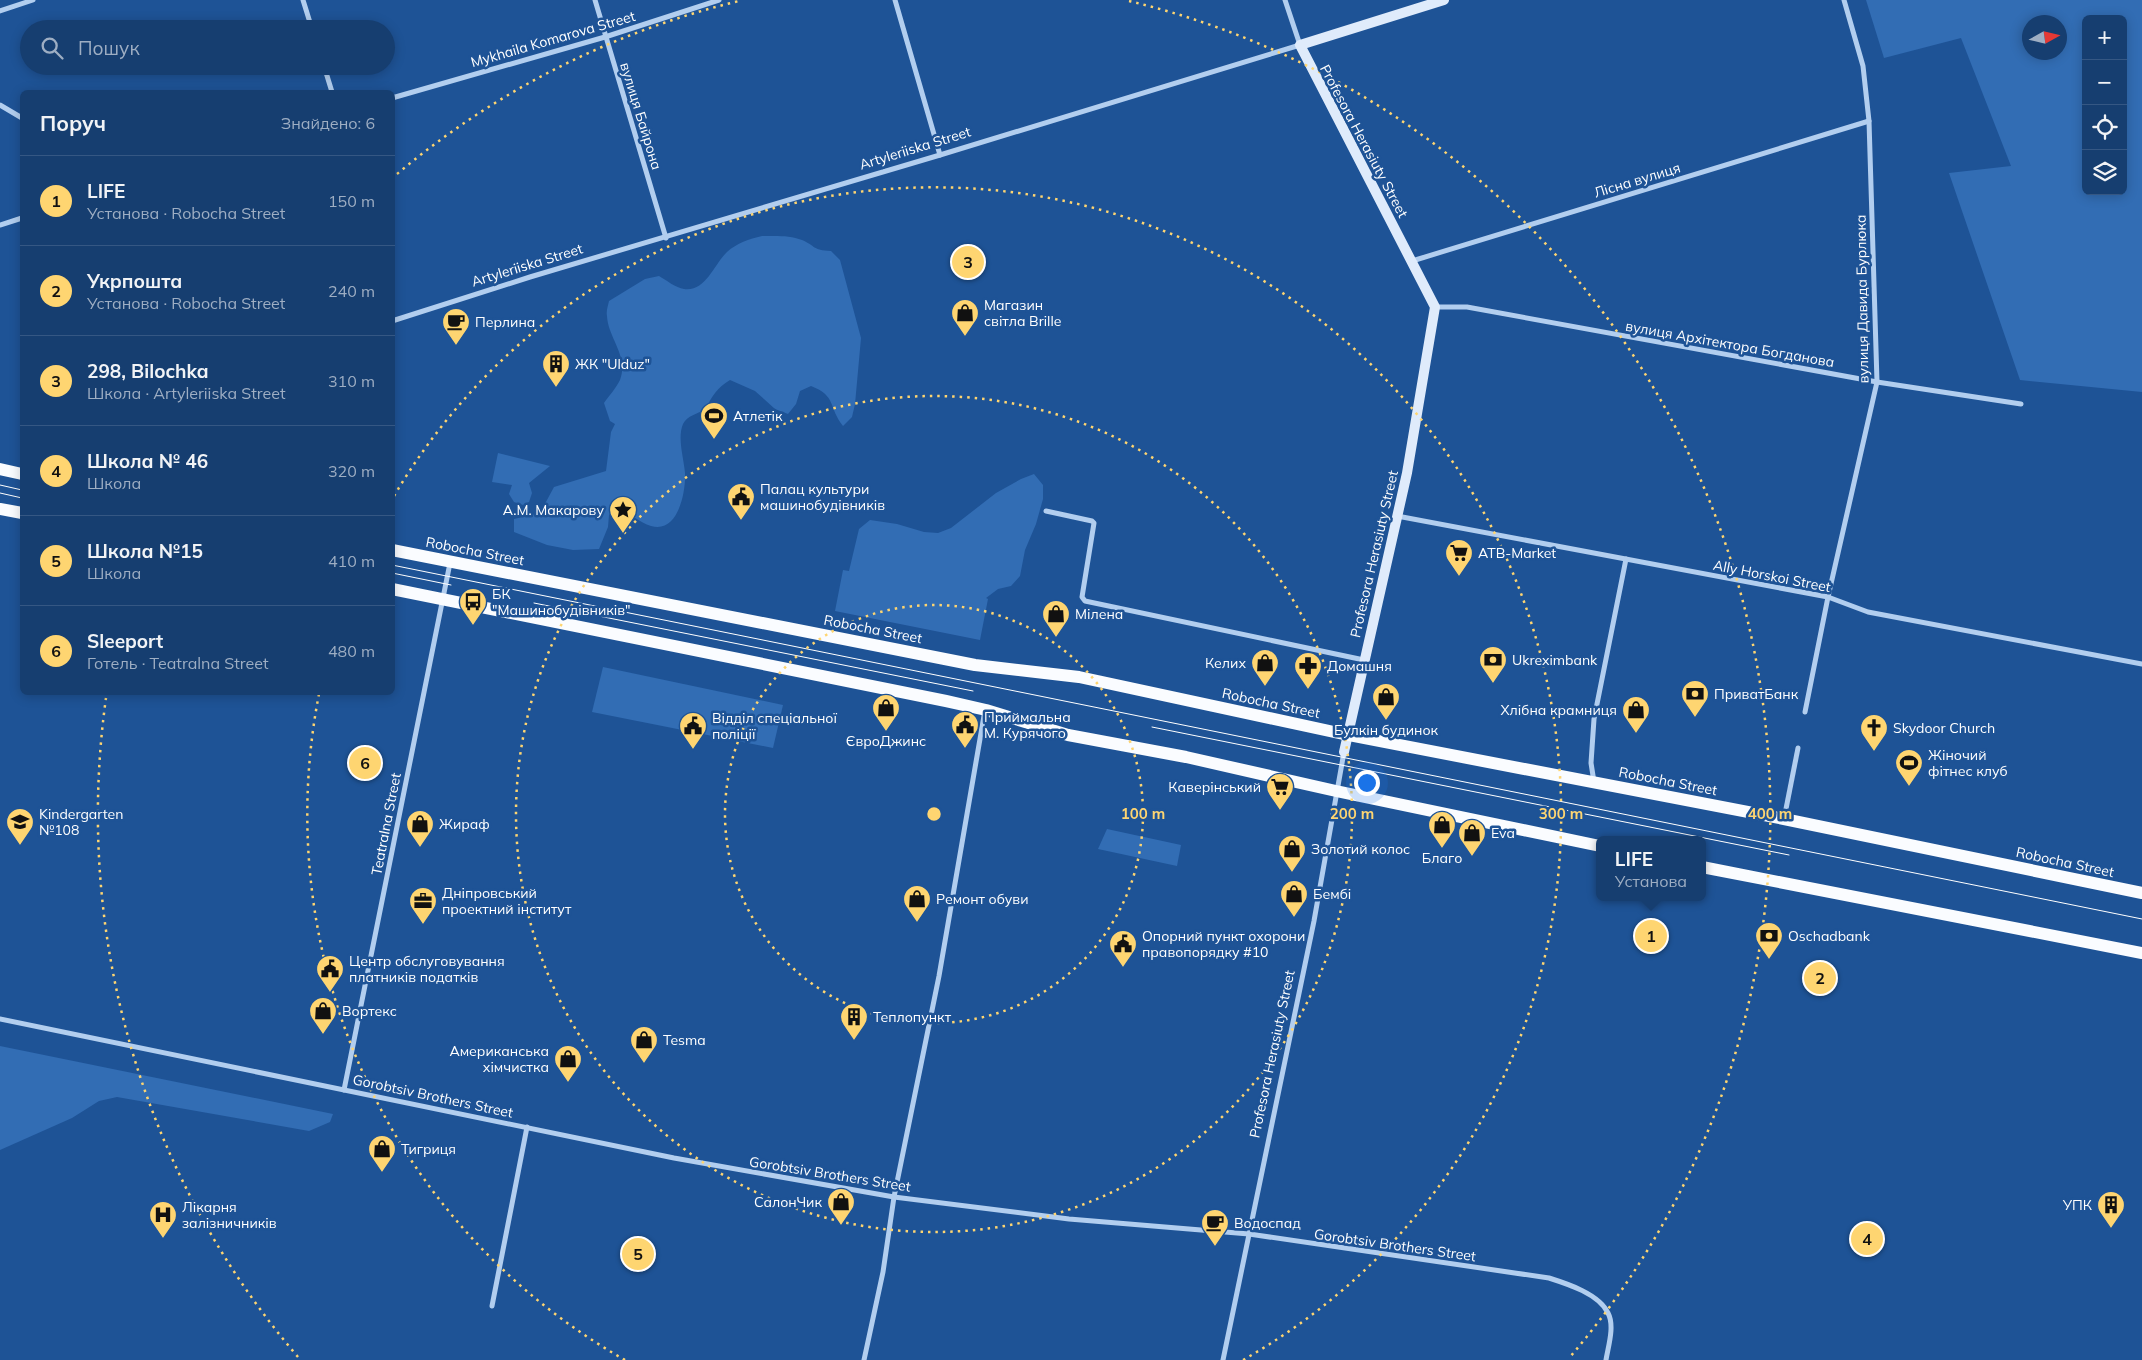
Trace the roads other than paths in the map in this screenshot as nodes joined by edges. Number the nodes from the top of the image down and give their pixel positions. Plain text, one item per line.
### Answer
1 (32, 0) edge
2 (303, 0) edge
3 (594, 0) edge
4 (719, 0) edge
5 (895, 0) edge
6 (1285, 0) edge
7 (1444, 0) edge
8 (1844, 0) edge
9 (0, 11) edge
10 (309, 20) edge
11 (605, 37) junction
12 (1300, 45) junction
13 (327, 75) edge
14 (331, 90) edge
15 (395, 97) edge
16 (0, 106) edge
17 (20, 117) edge
18 (1870, 121) junction
19 (940, 155) junction
20 (20, 219) edge
21 (0, 225) edge
22 (666, 238) junction
23 (1411, 261) junction
24 (1436, 307) junction
25 (395, 320) edge
26 (1877, 382) junction
27 (2021, 404) dead end
28 (0, 470) edge
29 (20, 474) edge
30 (0, 508) edge
31 (1046, 511) dead end
32 (20, 513) edge
33 (1397, 516) junction
34 (395, 551) edge
35 (1626, 559) junction
36 (450, 562) junction
37 (395, 590) edge
38 (1828, 597) junction
39 (442, 599) junction
40 (1364, 660) junction
41 (2142, 664) edge
42 (986, 710) junction
43 (1805, 712) dead end
44 (1348, 735) junction
45 (1798, 748) dead end
46 (1344, 752) joint
47 (1594, 782) junction
48 (1336, 791) junction
49 (1784, 819) junction
50 (1596, 845) edge
51 (1706, 868) edge
52 (2142, 893) edge
53 (2142, 953) edge
54 (0, 1019) edge
55 (344, 1090) junction
56 (528, 1127) junction
57 (894, 1197) junction
58 (1249, 1234) junction
59 (492, 1306) dead end
60 (864, 1360) edge
61 (1223, 1360) edge
62 (1606, 1360) edge

1 - 9 street
2 - 10 street
3 - 11 street, вулиця Байрона
4 - 11 street, Mykhaila Komarova Street
5 - 19 street
6 - 12 street
7 - 12 street, Artyleriiska Street
8 - 18 street, вулиця Давида Бурлюка
11 - 15 street, Mykhaila Komarova Street
11 - 22 street, вулиця Байрона
12 - 19 street, Artyleriiska Street
12 - 23 street, Profesora Herasiuty Street
13 - 14 street
16 - 17 street
18 - 23 street, Лісна вулиця
18 - 26 street, вулиця Давида Бурлюка
19 - 22 street, Artyleriiska Street
20 - 21 street
22 - 25 street, Artyleriiska Street
23 - 24 street, Profesora Herasiuty Street
24 - 26 street, вулиця Архітектора Богданова
24 - 33 street, Profesora Herasiuty Street
26 - 27 street, вулиця Архітектора Богданова
26 - 38 street, вулиця Давида Бурлюка
28 - 29 main road
30 - 32 main road
31 - 40 street
33 - 35 street, Ally Horskoi Street
33 - 40 street, Profesora Herasiuty Street
34 - 36 main road, Robocha Street
35 - 38 street, Ally Horskoi Street
35 - 47 street
36 - 39 street, Teatralna Street
36 - 44 main road, Robocha Street
37 - 39 main road
38 - 41 street, Ally Horskoi Street
38 - 43 street, вулиця Давида Бурлюка
39 - 42 main road
39 - 55 street, Teatralna Street
40 - 44 street, Profesora Herasiuty Street
42 - 48 main road
42 - 57 street
44 - 46 street, Profesora Herasiuty Street
44 - 47 main road, Robocha Street
45 - 49 street
46 - 48 street, Profesora Herasiuty Street
47 - 49 main road, Robocha Street
48 - 50 main road
48 - 58 street, Profesora Herasiuty Street
49 - 52 main road, Robocha Street
51 - 53 main road
54 - 55 street, Gorobtsiv Brothers Street
55 - 56 street, Gorobtsiv Brothers Street
56 - 57 street, Gorobtsiv Brothers Street
56 - 59 street
57 - 58 street, Gorobtsiv Brothers Street
57 - 60 street
58 - 61 street, Profesora Herasiuty Street
58 - 62 street, Gorobtsiv Brothers Street

